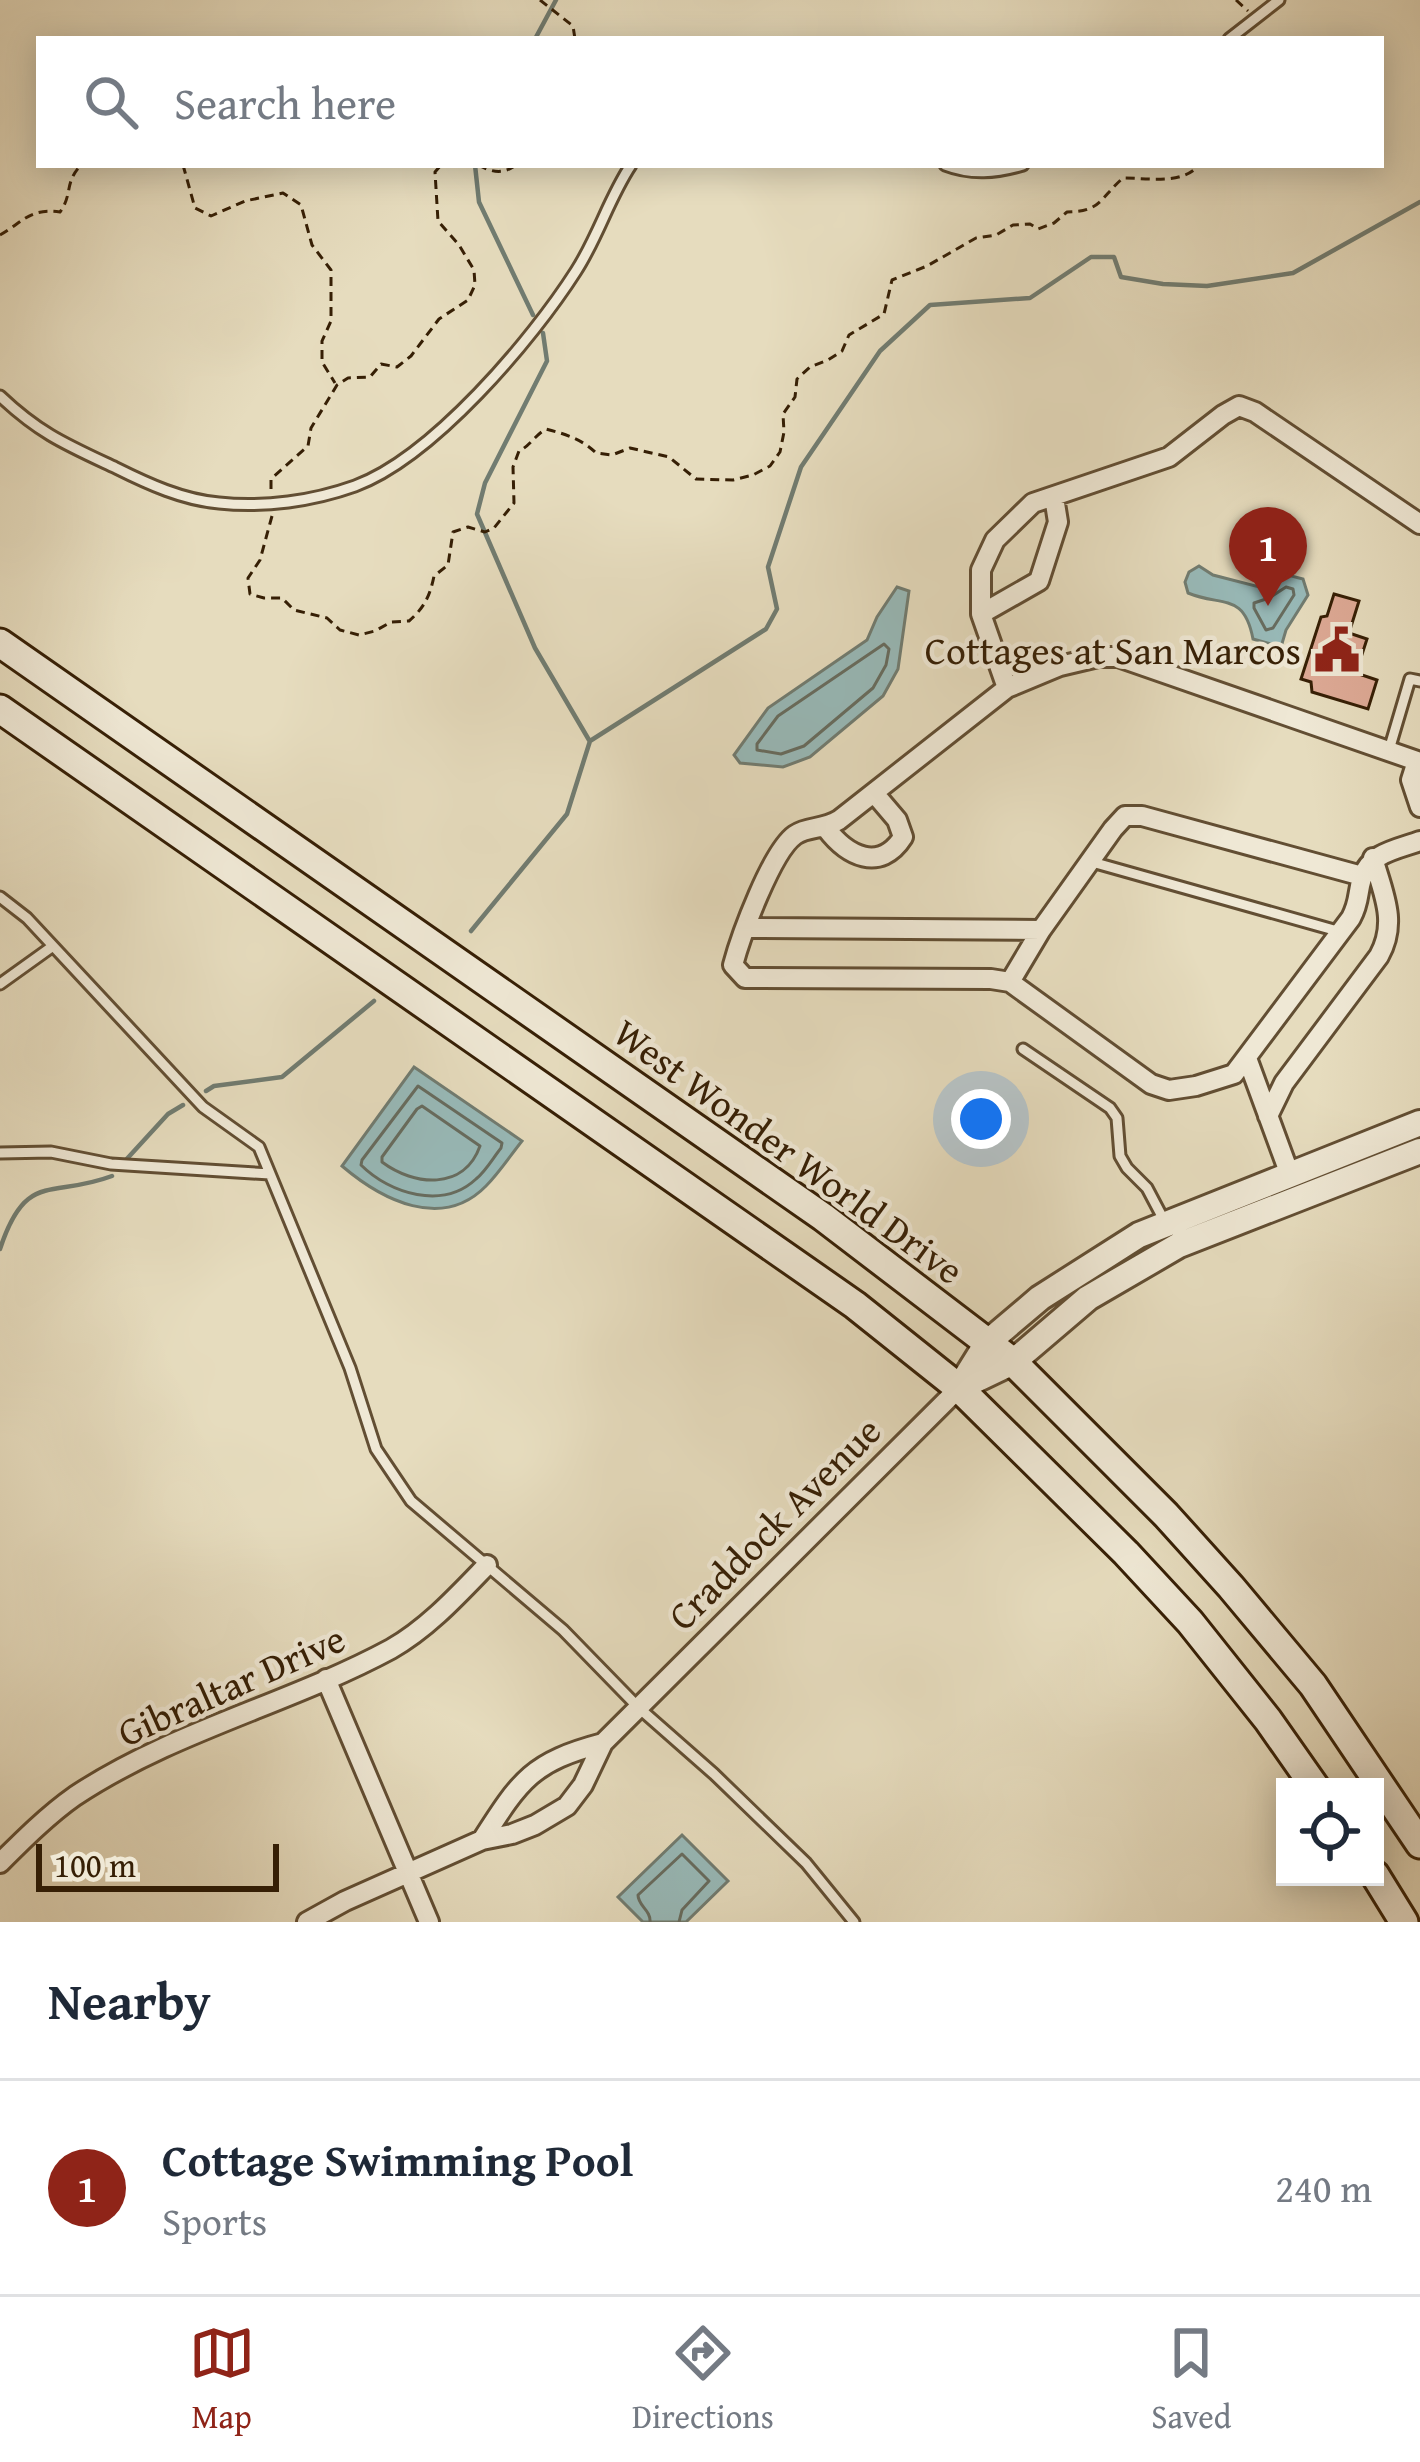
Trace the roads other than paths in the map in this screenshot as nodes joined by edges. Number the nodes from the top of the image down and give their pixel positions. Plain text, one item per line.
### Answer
1 (1279, 0) edge
2 (1233, 36) edge
3 (629, 168) edge
4 (953, 168) edge
5 (1014, 168) edge
6 (0, 396) edge
7 (1054, 497) junction
8 (1420, 524) edge
9 (981, 614) junction
10 (0, 643) edge
11 (1420, 681) edge
12 (1007, 688) junction
13 (0, 709) edge
14 (1389, 751) junction
15 (1419, 756) edge
16 (874, 793) junction
17 (1420, 807) edge
18 (826, 828) junction
19 (1420, 841) edge
20 (1373, 858) junction
21 (1090, 862) junction
22 (1362, 876) junction
23 (0, 897) edge
24 (746, 928) junction
25 (1041, 930) junction
26 (1340, 932) junction
27 (52, 946) junction
28 (1010, 982) junction
29 (0, 984) edge
30 (1023, 1049) dead end
31 (1247, 1058) junction
32 (1268, 1116) junction
33 (1420, 1124) edge
34 (1420, 1151) edge
35 (0, 1153) edge
36 (270, 1174) junction
37 (1290, 1174) junction
38 (1166, 1223) junction
39 (987, 1343) junction
40 (1013, 1363) junction
41 (959, 1388) junction
42 (487, 1564) junction
43 (326, 1679) junction
44 (639, 1708) junction
45 (603, 1743) junction
46 (1310, 1778) edge
47 (482, 1840) junction
48 (1420, 1844) edge
49 (0, 1863) edge
50 (407, 1875) junction
51 (1382, 1886) edge
52 (307, 1922) edge
53 (429, 1922) edge
54 (854, 1922) edge
55 (1404, 1922) edge

1 - 2 lane
3 - 6 lane
4 - 5 lane
7 - 8 street
7 - 9 street
7 - 9 street
9 - 12 street
10 - 39 main road, West Wonder World Drive
11 - 14 lane
12 - 14 street
12 - 16 street
13 - 41 main road
14 - 15 street
15 - 17 street
16 - 18 street
16 - 18 street
18 - 24 street
19 - 20 street
20 - 22 street
20 - 32 street
21 - 22 street
21 - 25 street
21 - 26 lane
22 - 26 street
23 - 27 lane
24 - 25 street
24 - 28 street
25 - 28 street
26 - 31 street
27 - 29 lane
27 - 36 lane
28 - 31 street
30 - 38 lane
31 - 32 street
32 - 37 street
33 - 37 street, Craddock Avenue
34 - 40 street, Craddock Avenue
35 - 36 lane
36 - 42 lane
37 - 38 street, Craddock Avenue
38 - 39 street, Craddock Avenue
39 - 40 main road, West Wonder World Drive
39 - 41 street, Craddock Avenue
40 - 41 street, Craddock Avenue
40 - 48 main road, West Wonder World Drive
41 - 44 street, Craddock Avenue
41 - 46 main road
42 - 43 street, Gibraltar Drive
42 - 44 lane
43 - 49 street, Gibraltar Drive
43 - 50 street
44 - 45 street, Craddock Avenue
44 - 54 lane
45 - 47 street
45 - 47 street
47 - 50 street
50 - 52 street
50 - 53 street
51 - 55 main road

